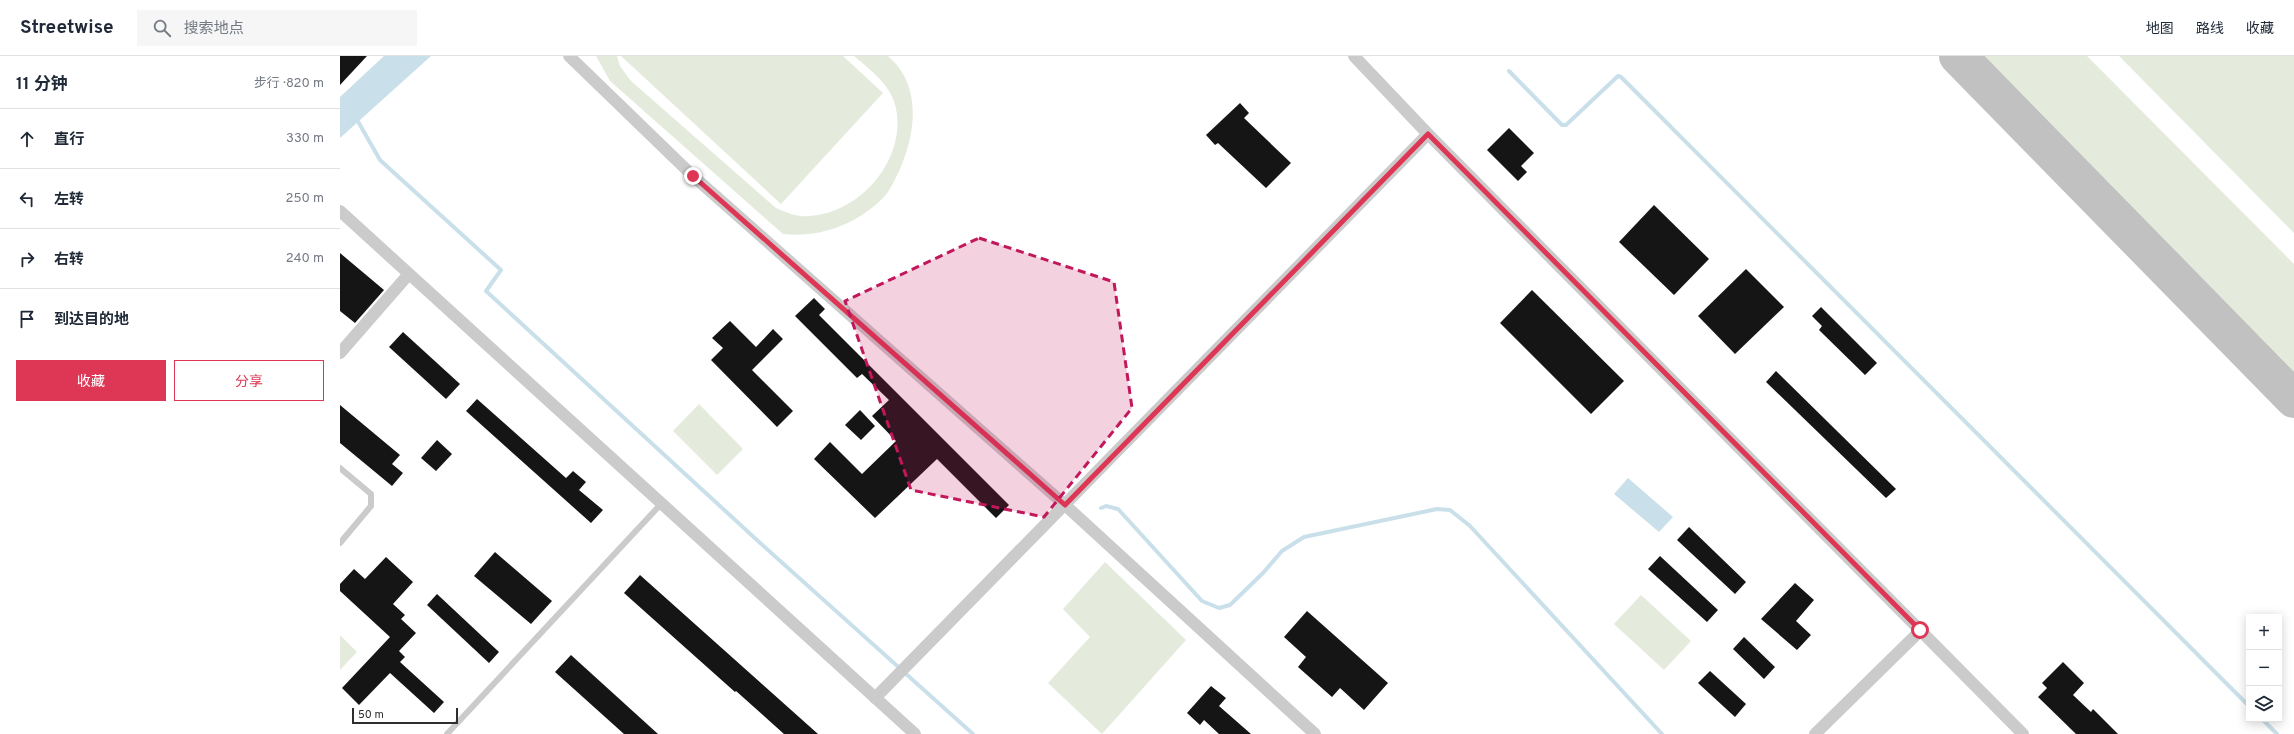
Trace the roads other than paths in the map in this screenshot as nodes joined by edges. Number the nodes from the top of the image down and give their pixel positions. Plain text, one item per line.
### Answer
1 (569, 56) edge
2 (1354, 56) edge
3 (1428, 134) junction
4 (340, 211) edge
5 (408, 275) junction
6 (340, 353) edge
7 (340, 468) edge
8 (661, 504) junction
9 (1065, 505) junction
10 (340, 543) edge
11 (1920, 630) junction
12 (875, 698) junction
13 (447, 734) edge
14 (915, 734) edge
15 (1315, 734) edge
16 (1814, 734) edge
17 (2023, 734) edge

1 - 9 street
2 - 3 street
3 - 9 street
3 - 11 street
4 - 5 street
5 - 6 street
5 - 8 street
7 - 10 lane
8 - 12 street
8 - 13 lane
9 - 12 street
9 - 15 street
11 - 16 street
11 - 17 street
12 - 14 street

